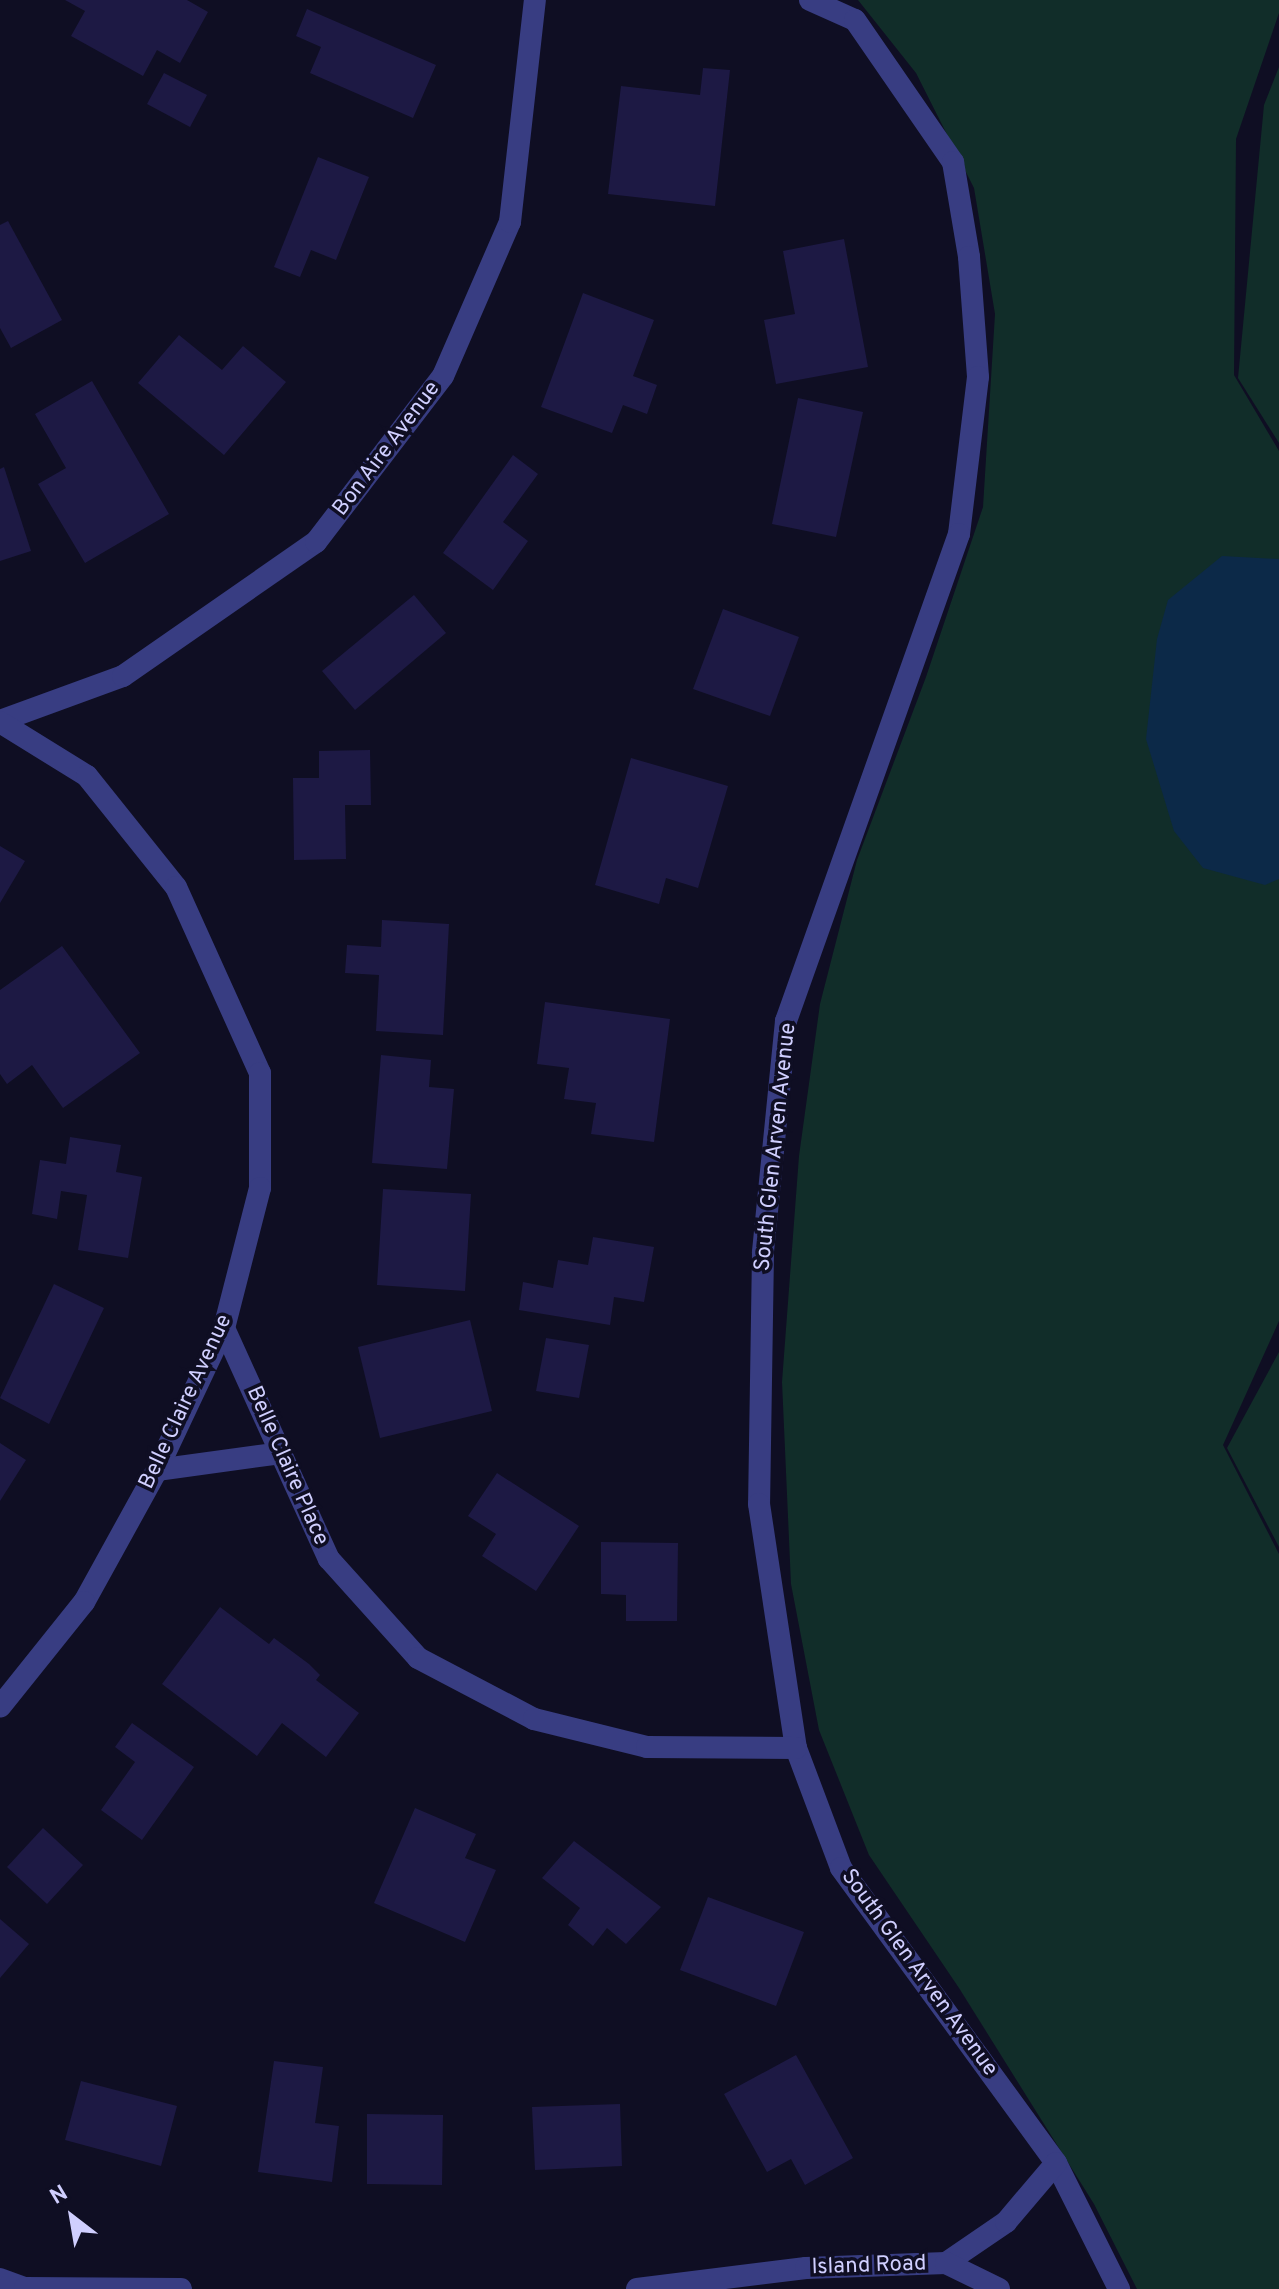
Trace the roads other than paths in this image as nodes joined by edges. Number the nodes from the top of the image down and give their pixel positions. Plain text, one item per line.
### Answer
1 (535, 0) edge
2 (810, 0) edge
3 (0, 721) edge
4 (224, 1328) junction
5 (281, 1453) junction
6 (157, 1470) junction
7 (0, 1707) edge
8 (796, 1748) junction
9 (1056, 2163) junction
10 (946, 2263) junction
11 (0, 2279) edge
12 (181, 2289) edge
13 (637, 2289) edge
14 (999, 2289) edge
15 (1119, 2289) edge

1 - 3 street, Bon Aire Avenue
2 - 8 street, South Glen Arven Avenue
3 - 4 street, Belle Claire Avenue
4 - 5 street, Belle Claire Place
4 - 6 street, Belle Claire Avenue
5 - 6 street
5 - 8 street, Belle Claire Place
6 - 7 street, Belle Claire Avenue
8 - 9 street, South Glen Arven Avenue
9 - 10 street
9 - 15 street, South Glen Arven Avenue
10 - 13 street, Island Road
10 - 14 street, Island Road
11 - 12 street

